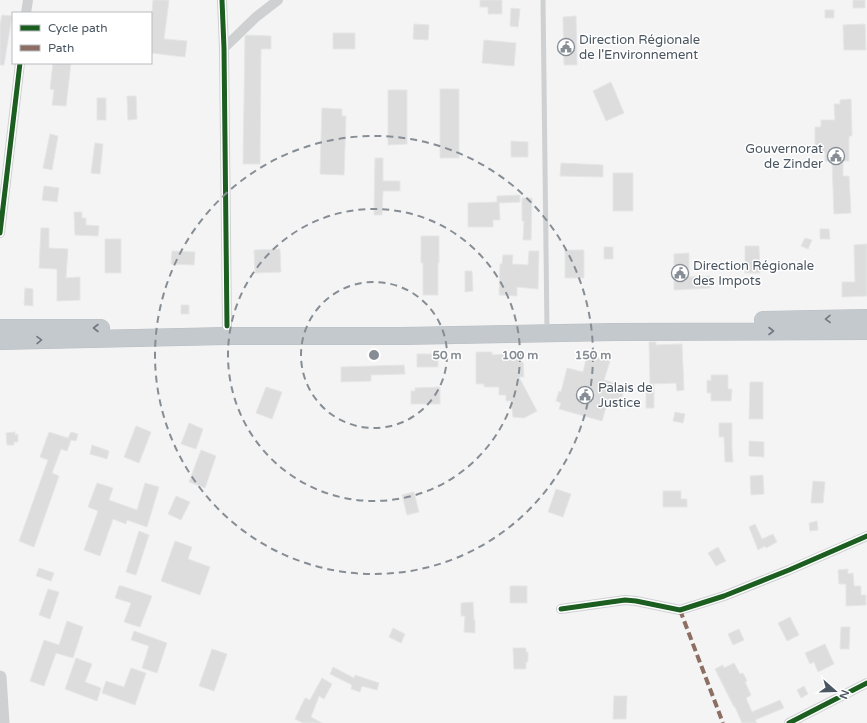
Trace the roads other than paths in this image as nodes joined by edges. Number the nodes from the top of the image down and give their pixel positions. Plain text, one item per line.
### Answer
1 (28, 0) edge
2 (222, 0) edge
3 (278, 0) edge
4 (543, 0) edge
5 (26, 12) edge
6 (224, 48) junction
7 (20, 64) edge
8 (0, 233) edge
9 (867, 318) edge
10 (227, 326) junction
11 (616, 327) junction
12 (0, 328) edge
13 (547, 328) junction
14 (402, 331) junction
15 (867, 331) edge
16 (0, 341) edge
17 (867, 536) edge
18 (561, 609) dead end
19 (0, 678) edge
20 (867, 683) edge
21 (3, 723) edge
22 (789, 723) edge

1 - 5 street
2 - 6 street
3 - 6 street
4 - 13 lane
6 - 10 street
7 - 8 street
9 -> 11 highway
10 -> 12 highway
10 - 14 highway
11 - 13 highway
11 -> 15 highway
13 - 14 highway
16 -> 14 highway
17 - 18 street
19 - 21 street
20 - 22 street

